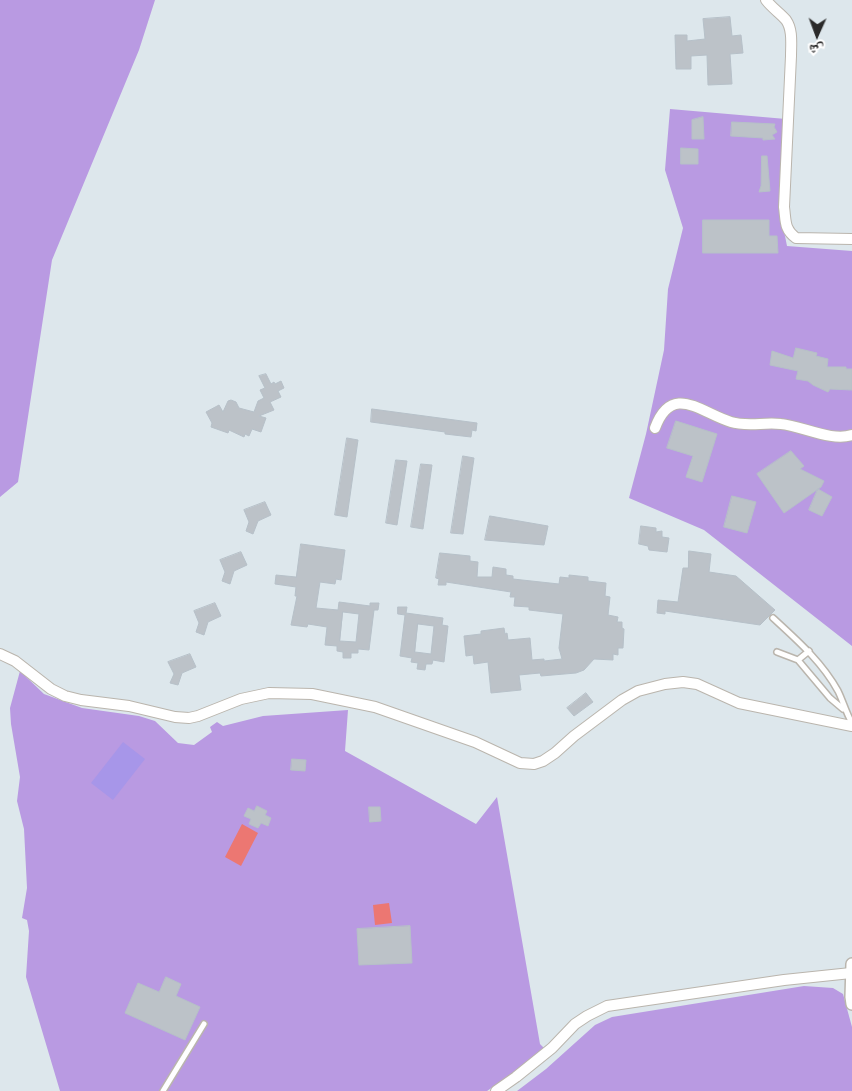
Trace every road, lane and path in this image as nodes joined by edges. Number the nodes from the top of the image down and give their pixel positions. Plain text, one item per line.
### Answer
1 (766, 0) edge
2 (852, 239) edge
3 (655, 428) dead end
4 (852, 435) edge
5 (773, 618) dead end
6 (809, 651) junction
7 (777, 652) dead end
8 (0, 654) edge
9 (798, 660) junction
10 (845, 710) junction
11 (852, 725) edge
12 (852, 970) edge
13 (852, 1004) edge
14 (204, 1024) dead end
15 (163, 1091) edge
16 (496, 1091) edge

1 - 2 street
3 - 4 street
5 - 6 lane
6 - 9 lane
6 - 10 lane
7 - 9 lane
8 - 11 street
9 - 10 lane
10 - 11 lane
12 - 13 street
12 - 16 street
14 - 15 lane

